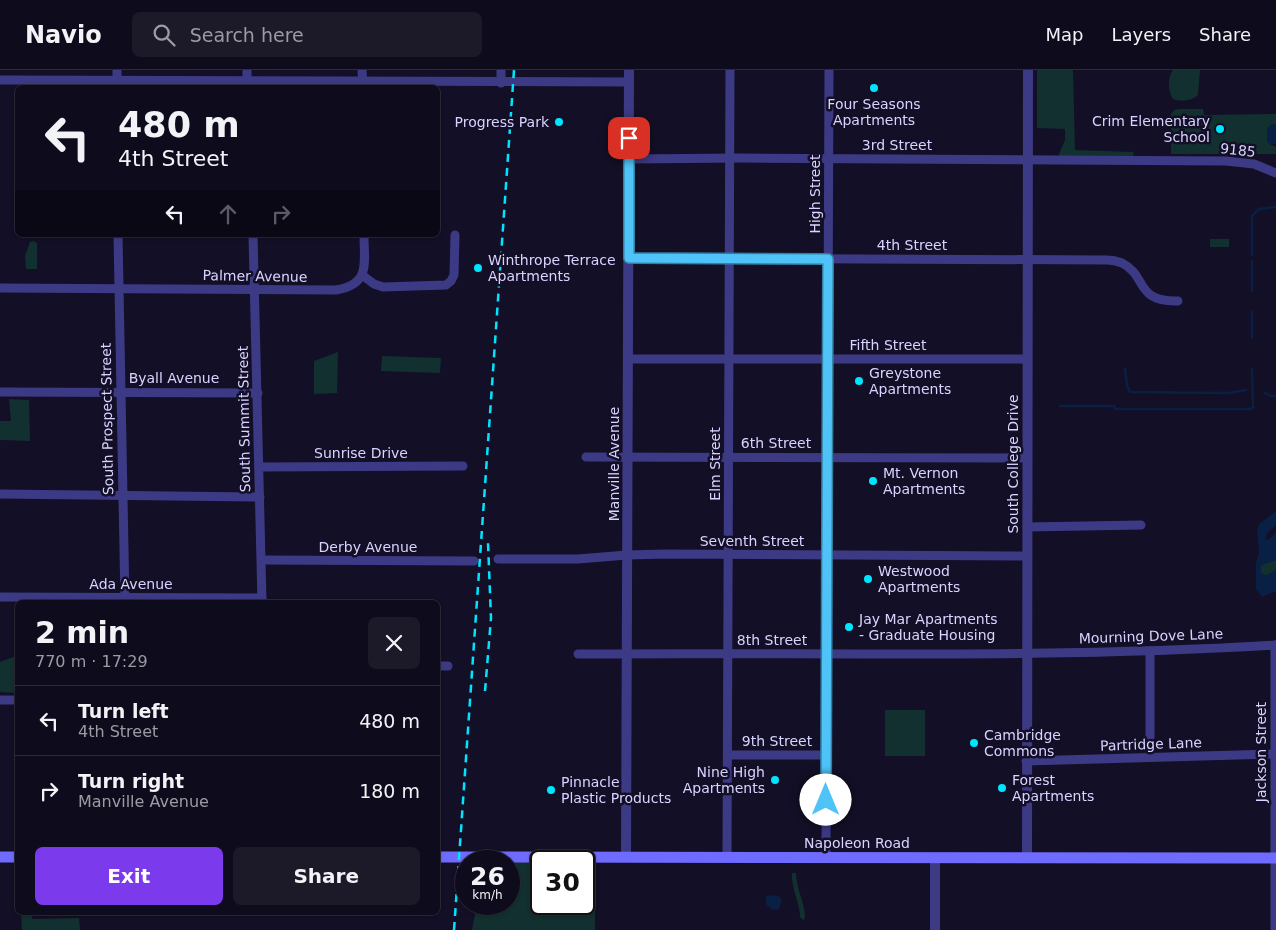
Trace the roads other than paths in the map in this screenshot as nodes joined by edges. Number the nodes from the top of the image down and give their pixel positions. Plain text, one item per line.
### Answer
1 (117, 70) edge
2 (247, 70) edge
3 (362, 70) edge
4 (501, 70) edge
5 (629, 70) edge
6 (730, 70) edge
7 (829, 70) edge
8 (1028, 70) edge
9 (0, 80) edge
10 (629, 82) junction
11 (501, 83) junction
12 (117, 84) edge
13 (247, 84) edge
14 (363, 85) edge
15 (729, 158) junction
16 (629, 159) junction
17 (829, 159) junction
18 (1028, 160) junction
19 (1165, 161) joint
20 (1276, 174) edge
21 (455, 235) dead end
22 (118, 237) edge
23 (253, 237) edge
24 (364, 237) edge
25 (629, 258) junction
26 (729, 258) junction
27 (828, 259) junction
28 (1027, 259) junction
29 (362, 275) junction
30 (0, 288) edge
31 (119, 288) junction
32 (254, 290) junction
33 (1178, 301) dead end
34 (828, 358) junction
35 (629, 359) junction
36 (729, 359) junction
37 (1027, 359) junction
38 (0, 392) edge
39 (121, 392) junction
40 (258, 392) junction
41 (586, 457) dead end
42 (628, 457) junction
43 (728, 457) junction
44 (828, 457) junction
45 (1027, 458) junction
46 (463, 466) dead end
47 (259, 467) junction
48 (0, 494) edge
49 (123, 495) junction
50 (260, 497) junction
51 (1141, 525) dead end
52 (1027, 527) junction
53 (627, 555) junction
54 (728, 555) junction
55 (827, 555) junction
56 (1027, 556) junction
57 (498, 559) dead end
58 (262, 560) junction
59 (474, 561) dead end
60 (0, 597) edge
61 (125, 600) edge
62 (262, 600) edge
63 (1276, 645) edge
64 (1150, 651) junction
65 (627, 653) junction
66 (1026, 653) junction
67 (578, 654) dead end
68 (728, 654) junction
69 (827, 654) junction
70 (440, 666) edge
71 (448, 666) dead end
72 (0, 700) edge
73 (15, 700) edge
74 (1276, 754) edge
75 (728, 755) junction
76 (826, 755) junction
77 (1150, 758) junction
78 (1026, 761) junction
79 (0, 857) edge
80 (15, 857) edge
81 (440, 857) edge
82 (626, 857) junction
83 (727, 857) junction
84 (826, 858) junction
85 (935, 858) junction
86 (1027, 858) junction
87 (1275, 858) edge
88 (935, 930) edge
89 (1275, 930) edge

1 - 12 street
2 - 13 street
3 - 14 street
4 - 11 street
5 - 10 street, Manville Avenue
6 - 15 street, Elm Street
7 - 17 street, High Street
8 - 18 street, South College Drive
9 - 12 street
10 - 11 street
10 - 16 street, Manville Avenue
11 - 14 street
12 - 13 street
13 - 14 street
15 - 16 street, 3rd Street
15 - 17 street, 3rd Street
15 - 26 street, Elm Street
16 - 25 street, Manville Avenue
17 - 18 street, 3rd Street
17 - 27 street, High Street
18 - 19 street, 3rd Street
18 - 28 street, South College Drive
19 - 20 street, 9185
21 - 29 street
22 - 31 street, South Prospect Street
23 - 32 street, South Summit Street
24 - 29 street
25 - 26 street, 4th Street
25 - 35 street, Manville Avenue
26 - 27 street, 4th Street
26 - 36 street, Elm Street
27 - 28 street, 4th Street
27 - 34 street, High Street
28 - 33 street, 4th Street
28 - 37 street, South College Drive
29 - 32 street, Palmer Avenue
30 - 31 street, Palmer Avenue
31 - 32 street, Palmer Avenue
31 - 39 street, South Prospect Street
32 - 40 street, South Summit Street
34 - 36 street, Fifth Street
34 - 37 street, Fifth Street
34 - 44 street, High Street
35 - 36 street, Fifth Street
35 - 42 street, Manville Avenue
36 - 43 street, Elm Street
37 - 45 street, South College Drive
38 - 39 street, Byall Avenue
39 - 40 street, Byall Avenue
39 - 49 street, South Prospect Street
40 - 47 street, South Summit Street
41 - 42 street, 6th Street
42 - 43 street, 6th Street
42 - 53 street, Manville Avenue
43 - 44 street, 6th Street
43 - 54 street, Elm Street
44 - 45 street, 6th Street
44 - 55 street, High Street
45 - 52 street, South College Drive
46 - 47 street, Sunrise Drive
47 - 50 street, South Summit Street
48 - 49 street
49 - 50 street
49 - 61 street, South Prospect Street
50 - 58 street, South Summit Street
51 - 52 street
52 - 56 street, South College Drive
53 - 54 street, Seventh Street
53 - 57 street
53 - 65 street, Manville Avenue
54 - 55 street, Seventh Street
54 - 68 street, Elm Street
55 - 56 street, Seventh Street
55 - 69 street, High Street
56 - 66 street, South College Drive
58 - 59 street, Derby Avenue
58 - 62 street, South Summit Street
60 - 61 street, Ada Avenue
61 - 62 street, Ada Avenue
63 - 64 street, Mourning Dove Lane
63 - 74 street, Jackson Street
64 - 66 street, Mourning Dove Lane
64 - 77 street
65 - 67 street, 8th Street
65 - 68 street, 8th Street
65 - 82 street, Manville Avenue
66 - 69 street, 8th Street
66 - 78 street, South College Drive
68 - 69 street, 8th Street
68 - 75 street, Elm Street
69 - 76 street, High Street
70 - 71 street
72 - 73 street
74 - 77 street, Partridge Lane
74 - 87 street, Jackson Street
75 - 76 street, 9th Street
75 - 83 street, Elm Street
76 - 84 street, High Street
77 - 78 street, Partridge Lane
78 - 86 street, South College Drive
79 - 80 main road
81 - 82 main road, Napoleon Road
82 - 83 main road, Napoleon Road
83 - 84 main road, Napoleon Road
84 - 85 main road, Napoleon Road
85 - 86 main road, Napoleon Road
85 - 88 street
86 - 87 main road, Napoleon Road
87 - 89 street, Jackson Street

